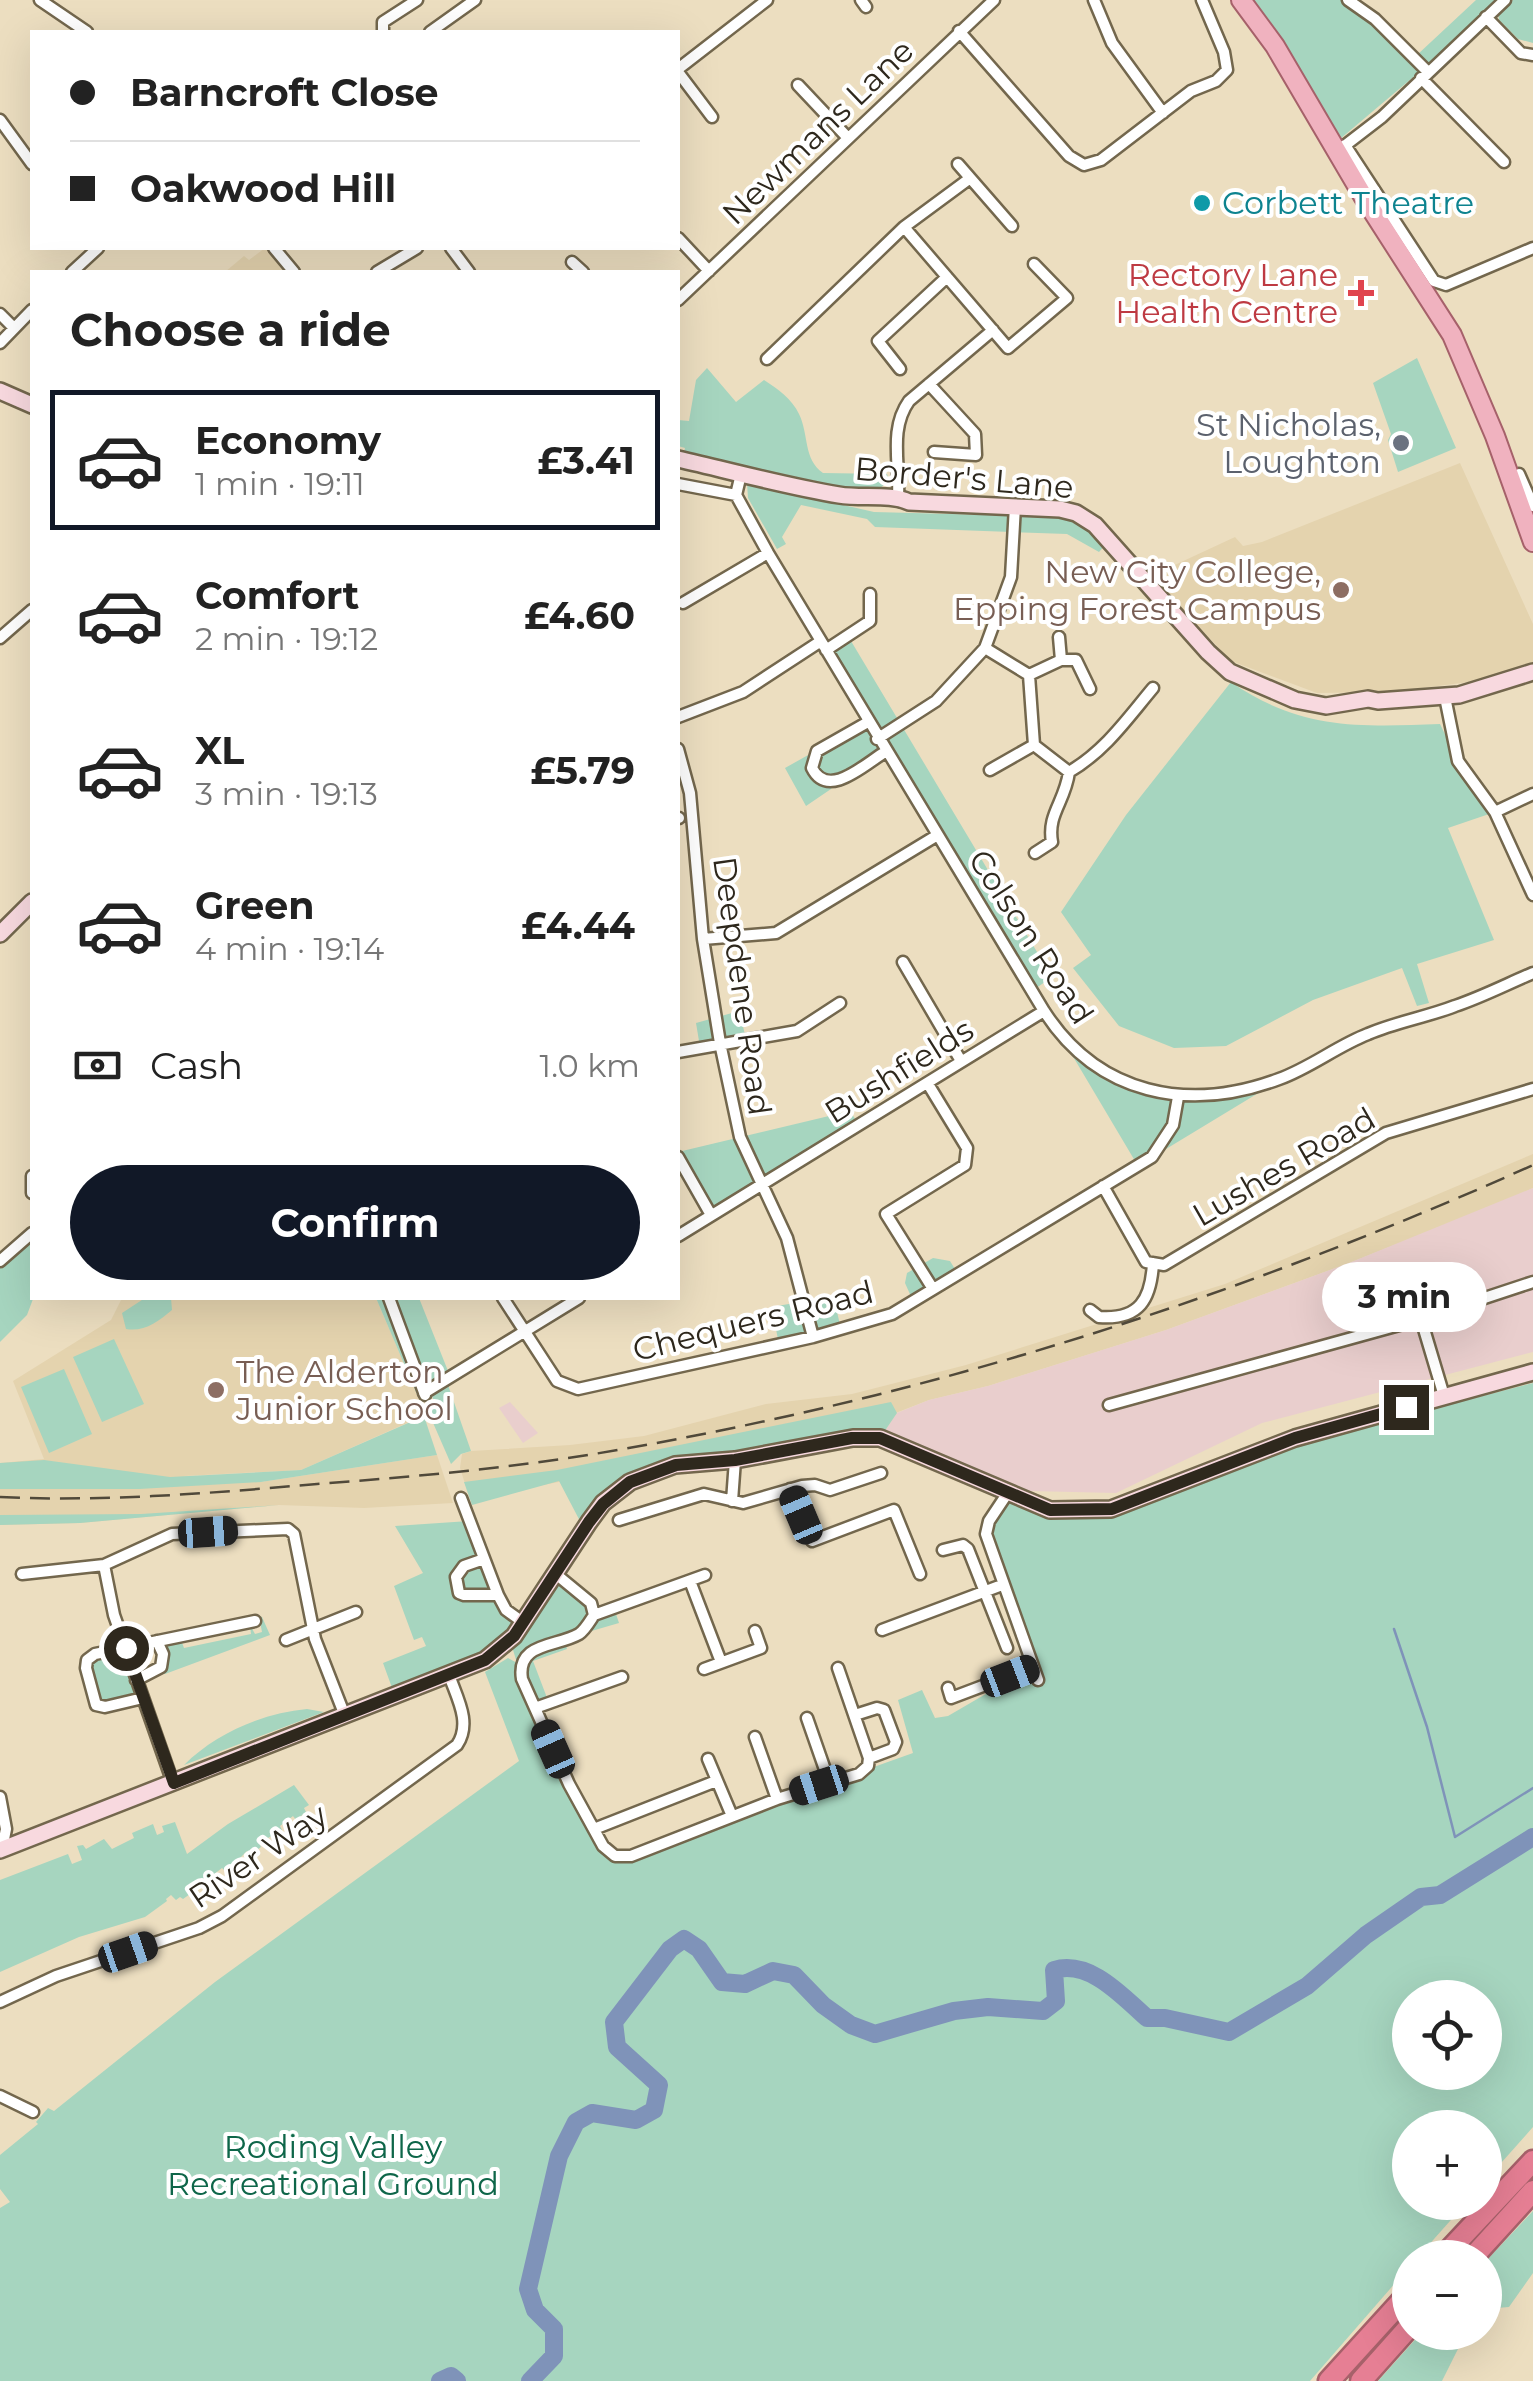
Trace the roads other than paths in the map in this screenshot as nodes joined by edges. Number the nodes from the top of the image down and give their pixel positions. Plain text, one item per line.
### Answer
1 (40, 0) edge
2 (417, 0) edge
3 (475, 0) edge
4 (767, 0) edge
5 (994, 0) edge
6 (1094, 0) edge
7 (1202, 0) edge
8 (1242, 0) edge
9 (1348, 0) edge
10 (1505, 0) edge
11 (1486, 17) junction
12 (84, 30) edge
13 (382, 30) edge
14 (433, 30) edge
15 (960, 31) junction
16 (1533, 55) edge
17 (680, 69) edge
18 (680, 74) edge
19 (1424, 75) junction
20 (798, 85) dead end
21 (1163, 112) junction
22 (712, 117) dead end
23 (0, 120) edge
24 (848, 138) junction
25 (1341, 148) junction
26 (30, 161) edge
27 (1504, 162) dead end
28 (958, 164) dead end
29 (969, 179) junction
30 (1012, 226) dead end
31 (904, 227) junction
32 (680, 240) edge
33 (1533, 248) edge
34 (96, 250) edge
35 (276, 250) edge
36 (414, 250) edge
37 (452, 250) edge
38 (572, 262) dead end
39 (1034, 264) dead end
40 (74, 270) edge
41 (292, 270) edge
42 (380, 270) edge
43 (468, 270) edge
44 (581, 270) edge
45 (709, 270) junction
46 (947, 278) junction
47 (680, 298) edge
48 (30, 312) edge
49 (0, 314) edge
50 (14, 328) junction
51 (992, 330) junction
52 (0, 343) edge
53 (767, 359) dead end
54 (900, 369) dead end
55 (930, 384) junction
56 (0, 391) edge
57 (30, 405) edge
58 (934, 452) dead end
59 (680, 459) edge
60 (741, 474) junction
61 (1519, 474) dead end
62 (680, 484) edge
63 (736, 495) junction
64 (898, 496) junction
65 (1532, 499) edge
66 (1015, 506) junction
67 (1533, 542) edge
68 (768, 553) junction
69 (870, 594) dead end
70 (683, 603) dead end
71 (30, 612) edge
72 (1, 636) edge
73 (1059, 638) dead end
74 (823, 645) junction
75 (985, 648) junction
76 (1061, 660) junction
77 (1532, 672) edge
78 (1029, 675) junction
79 (1090, 688) dead end
80 (1153, 688) dead end
81 (1445, 697) junction
82 (680, 716) edge
83 (868, 722) junction
84 (877, 739) junction
85 (1034, 745) junction
86 (885, 752) junction
87 (680, 757) edge
88 (990, 770) dead end
89 (1069, 772) junction
90 (1533, 794) edge
91 (1496, 812) junction
92 (936, 836) junction
93 (1034, 853) dead end
94 (1533, 895) edge
95 (30, 904) edge
96 (0, 934) edge
97 (704, 939) junction
98 (902, 962) dead end
99 (1533, 974) edge
100 (840, 1003) dead end
101 (1044, 1011) junction
102 (720, 1043) junction
103 (680, 1052) edge
104 (961, 1062) junction
105 (928, 1084) junction
106 (1533, 1089) edge
107 (1178, 1097) junction
108 (680, 1161) edge
109 (761, 1184) junction
110 (1103, 1186) junction
111 (711, 1215) junction
112 (680, 1235) edge
113 (30, 1240) edge
114 (0, 1261) edge
115 (1153, 1263) junction
116 (1533, 1282) edge
117 (933, 1289) junction
118 (390, 1300) edge
119 (504, 1300) edge
120 (576, 1300) edge
121 (1090, 1310) dead end
122 (1420, 1319) junction
123 (525, 1331) junction
124 (813, 1337) junction
125 (1533, 1372) edge
126 (1444, 1396) junction
127 (1109, 1404) dead end
128 (735, 1460) junction
129 (880, 1473) dead end
130 (790, 1489) junction
131 (1006, 1494) junction
132 (460, 1498) dead end
133 (732, 1501) junction
134 (619, 1520) dead end
135 (942, 1550) dead end
136 (484, 1559) junction
137 (104, 1566) junction
138 (22, 1574) dead end
139 (920, 1574) dead end
140 (556, 1575) junction
141 (705, 1575) dead end
142 (690, 1581) junction
143 (1002, 1585) junction
144 (984, 1591) junction
145 (498, 1595) junction
146 (356, 1612) dead end
147 (594, 1615) junction
148 (255, 1621) dead end
149 (524, 1623) junction
150 (314, 1629) junction
151 (882, 1630) dead end
152 (755, 1631) dead end
153 (286, 1640) dead end
154 (158, 1641) junction
155 (126, 1648) junction
156 (1007, 1648) dead end
157 (721, 1662) junction
158 (1032, 1666) junction
159 (838, 1668) dead end
160 (704, 1669) dead end
161 (449, 1675) junction
162 (622, 1677) dead end
163 (136, 1680) junction
164 (1038, 1680) dead end
165 (144, 1698) junction
166 (951, 1698) dead end
167 (535, 1708) junction
168 (854, 1715) junction
169 (346, 1716) junction
170 (807, 1718) dead end
171 (754, 1737) dead end
172 (870, 1758) junction
173 (708, 1759) dead end
174 (716, 1781) junction
175 (174, 1783) junction
176 (830, 1784) junction
177 (0, 1797) edge
178 (777, 1798) junction
179 (732, 1816) junction
180 (594, 1829) junction
181 (1, 1849) edge
182 (0, 2002) edge
183 (0, 2096) edge
184 (34, 2112) dead end
185 (1533, 2158) edge
186 (1525, 2184) edge
187 (1462, 2240) edge
188 (1485, 2240) edge
189 (1392, 2312) edge
190 (1392, 2346) edge
191 (1329, 2381) edge
192 (1360, 2381) edge

1 - 12 street
2 - 13 street
3 - 14 street
4 - 17 street
5 - 15 street, Newmans Lane
6 - 21 street
7 - 21 street
8 - 25 main road
9 - 19 street
10 - 11 street
11 - 16 street
11 - 19 street
15 - 21 street
15 - 24 street, Newmans Lane
18 - 22 street
19 - 25 street
19 - 27 street
20 - 24 street
23 - 26 street
24 - 45 street, Newmans Lane
25 - 33 street
25 - 67 main road
28 - 29 street
29 - 30 street
29 - 31 street
31 - 46 street
31 - 53 street
32 - 45 street
34 - 40 street
35 - 41 street
36 - 42 street
37 - 43 street
38 - 44 street
39 - 51 street
45 - 47 street, Newmans Lane
46 - 51 street
46 - 54 street
48 - 50 street
49 - 50 street
50 - 52 street
51 - 55 street
55 - 58 street
55 - 64 street
56 - 57 street
59 - 60 street, Border's Lane
60 - 63 street
60 - 64 street, Border's Lane
61 - 65 street
62 - 63 street
63 - 68 street, Colson Road
64 - 66 street, Border's Lane
66 - 75 street
66 - 81 street, Border's Lane
68 - 70 street
68 - 74 street, Colson Road
69 - 74 street
71 - 72 street
73 - 76 street
74 - 82 street
74 - 83 street, Colson Road
75 - 78 street
75 - 84 street
76 - 78 street
76 - 79 street
77 - 81 street, Border's Lane
78 - 85 street
80 - 89 street
81 - 91 street
83 - 84 street, Colson Road
83 - 86 street
84 - 86 street, Colson Road
85 - 88 street
85 - 89 street
86 - 92 street, Colson Road
87 - 97 street, Deepdene Road
89 - 93 street
90 - 91 street
91 - 94 street
92 - 97 street
92 - 101 street, Colson Road
95 - 96 street
97 - 102 street, Deepdene Road
98 - 104 street
99 - 107 street, Colson Road
100 - 102 street
101 - 104 street, Bushfields
101 - 107 street, Colson Road
102 - 103 street
102 - 109 street, Deepdene Road
104 - 105 street, Bushfields
105 - 109 street, Bushfields
105 - 117 street
106 - 115 street, Lushes Road
107 - 110 street, Chequers Road
108 - 111 street
109 - 111 street, Bushfields
109 - 124 street, Deepdene Road
110 - 115 street
110 - 117 street, Chequers Road
111 - 112 street, Bushfields
113 - 114 street
115 - 121 street
116 - 122 street
117 - 124 street, Chequers Road
118 - 123 street
119 - 123 street, Chequers Road
120 - 123 street
122 - 126 street
122 - 127 street
123 - 124 street, Chequers Road
125 - 126 street
126 - 131 street
128 - 131 street
128 - 133 street
128 - 140 street
129 - 130 street
130 - 133 street
130 - 139 street
131 - 143 street
132 - 136 street
133 - 134 street
135 - 144 street
136 - 145 street
136 - 145 street
137 - 138 street
137 - 150 street
137 - 155 street
140 - 147 street
140 - 149 street
141 - 142 street
142 - 147 street
142 - 157 street
143 - 144 street
143 - 158 street
144 - 151 street
144 - 156 street
145 - 149 street
146 - 150 street
147 - 167 street
148 - 154 street
149 - 161 street
150 - 153 street
150 - 169 street
152 - 157 street
154 - 155 street
154 - 163 street
155 - 163 street
155 - 165 street
157 - 160 street
158 - 164 street
158 - 166 street
159 - 168 street
161 - 169 street
161 - 182 street, River Way
162 - 167 street
163 - 165 street
165 - 175 street
167 - 180 street
168 - 172 street
168 - 172 street
169 - 175 street
170 - 176 street
171 - 178 street
172 - 176 street
173 - 174 street
174 - 179 street
174 - 180 street
175 - 181 street
176 - 178 street
177 - 181 street
178 - 179 street
179 - 180 street
183 - 184 street
185 - 186 highway
186 - 187 highway
186 - 188 highway
189 - 191 highway
190 - 192 highway

